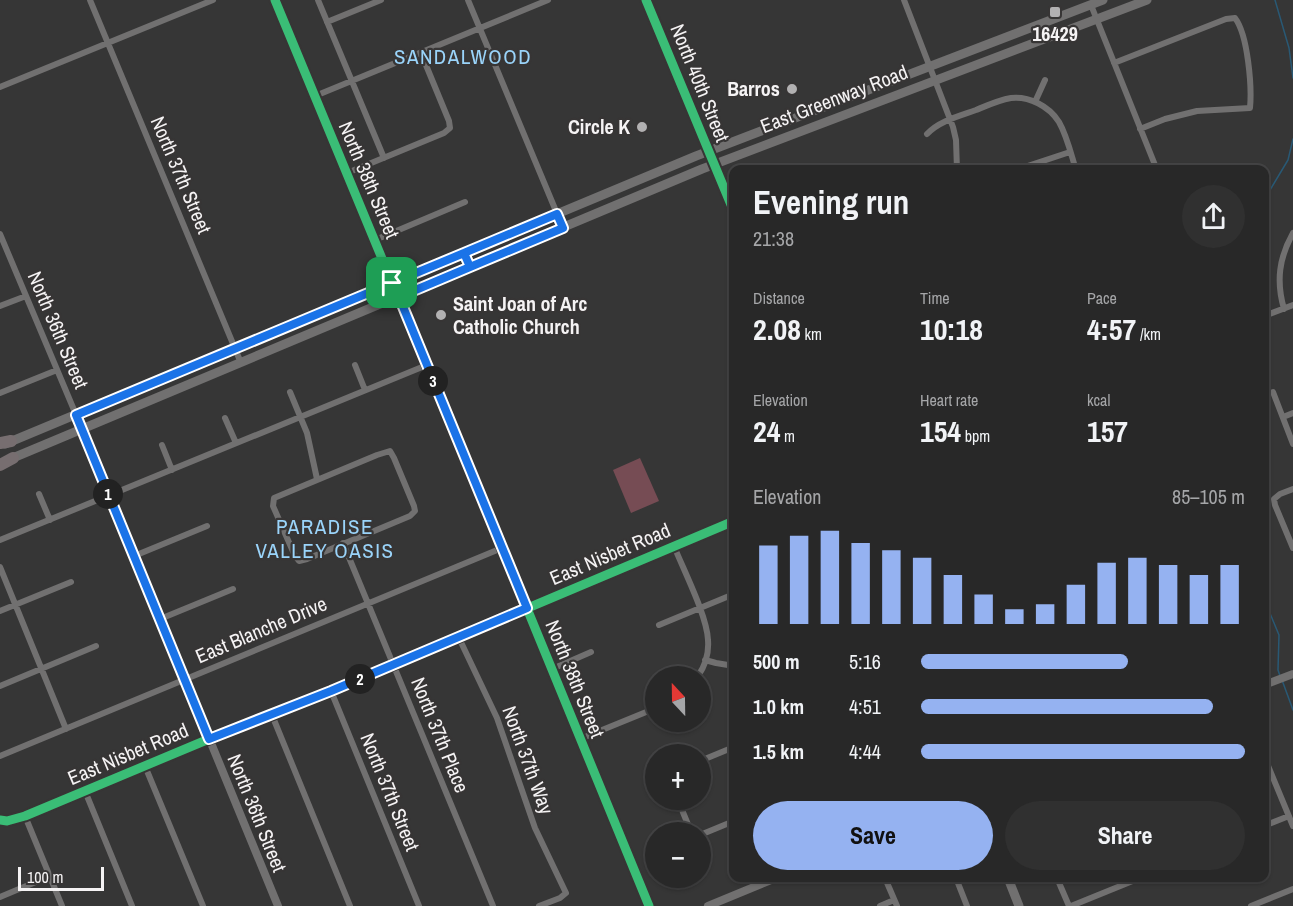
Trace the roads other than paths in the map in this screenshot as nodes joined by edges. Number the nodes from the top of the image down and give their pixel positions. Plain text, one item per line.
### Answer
1 (90, 0) edge
2 (213, 0) edge
3 (275, 0) edge
4 (318, 0) edge
5 (381, 0) edge
6 (468, 0) edge
7 (549, 0) edge
8 (646, 0) edge
9 (904, 0) edge
10 (1103, 0) edge
11 (1147, 0) edge
12 (1091, 5) junction
13 (1096, 19) junction
14 (327, 22) junction
15 (480, 28) junction
16 (1018, 32) junction
17 (108, 43) junction
18 (1024, 47) junction
19 (421, 53) junction
20 (1114, 63) junction
21 (930, 66) junction
22 (936, 80) junction
23 (1045, 80) dead end
24 (352, 81) junction
25 (0, 87) edge
26 (315, 96) junction
27 (1035, 102) junction
28 (950, 119) junction
29 (1140, 129) junction
30 (927, 134) dead end
31 (708, 151) junction
32 (1070, 152) junction
33 (384, 158) junction
34 (714, 164) junction
35 (957, 165) edge
36 (1031, 165) edge
37 (1074, 165) edge
38 (1155, 165) edge
39 (347, 173) junction
40 (729, 200) edge
41 (465, 202) dead end
42 (557, 214) junction
43 (563, 228) junction
44 (1293, 233) edge
45 (0, 234) edge
46 (375, 240) junction
47 (464, 253) junction
48 (470, 267) junction
49 (392, 283) junction
50 (26, 296) junction
51 (399, 297) junction
52 (1293, 305) edge
53 (0, 306) edge
54 (1284, 309) junction
55 (1269, 314) edge
56 (236, 348) junction
57 (241, 363) junction
58 (355, 365) dead end
59 (427, 365) junction
60 (57, 370) junction
61 (365, 390) junction
62 (291, 392) dead end
63 (1273, 392) dead end
64 (0, 393) edge
65 (1293, 413) edge
66 (76, 415) junction
67 (300, 417) junction
68 (1282, 417) junction
69 (225, 418) dead end
70 (82, 429) junction
71 (4, 443) edge
72 (236, 443) junction
73 (1293, 444) edge
74 (162, 445) dead end
75 (13, 458) joint
76 (0, 464) edge
77 (172, 470) junction
78 (317, 479) junction
79 (1293, 489) edge
80 (39, 494) dead end
81 (109, 496) junction
82 (50, 520) junction
83 (729, 523) edge
84 (207, 526) dead end
85 (0, 540) edge
86 (343, 543) junction
87 (674, 546) junction
88 (502, 548) junction
89 (1293, 548) edge
90 (134, 556) junction
91 (0, 567) edge
92 (71, 582) dead end
93 (233, 589) dead end
94 (729, 596) edge
95 (368, 603) junction
96 (16, 605) junction
97 (527, 608) junction
98 (700, 608) junction
99 (0, 611) edge
100 (160, 619) junction
101 (659, 625) dead end
102 (459, 638) junction
103 (96, 645) dead end
104 (591, 652) dead end
105 (705, 660) junction
106 (393, 665) junction
107 (729, 665) edge
108 (704, 666) edge
109 (41, 669) junction
110 (552, 669) junction
111 (1292, 674) edge
112 (184, 680) junction
113 (1269, 683) edge
114 (0, 686) edge
115 (331, 691) junction
116 (645, 710) edge
117 (272, 715) junction
118 (66, 729) junction
119 (209, 739) junction
120 (580, 740) junction
121 (729, 749) edge
122 (0, 756) edge
123 (711, 756) edge
124 (145, 766) junction
125 (1269, 768) edge
126 (85, 791) junction
127 (25, 816) junction
128 (1289, 816) junction
129 (0, 820) edge
130 (729, 823) edge
131 (1269, 824) edge
132 (1293, 826) edge
133 (711, 830) edge
134 (50, 876) junction
135 (766, 882) edge
136 (887, 882) edge
137 (958, 882) edge
138 (1010, 882) edge
139 (1059, 882) edge
140 (1130, 882) edge
141 (1293, 888) edge
142 (0, 897) edge
143 (896, 903) edge
144 (62, 906) edge
145 (132, 906) edge
146 (203, 906) edge
147 (278, 906) edge
148 (350, 906) edge
149 (419, 906) edge
150 (493, 906) edge
151 (540, 906) edge
152 (650, 906) edge
153 (708, 906) edge
154 (880, 906) edge
155 (968, 906) edge
156 (1019, 906) edge
157 (1070, 906) edge
158 (1251, 906) edge

1 - 17 street, North 37th Street
2 - 17 street
3 - 26 street, North 38th Street
4 - 14 street
5 - 14 street
6 - 15 street
7 - 15 street
8 - 31 main road, North 40th Street
9 - 21 street
10 - 12 main road, East Greenway Road
11 - 13 main road, East Greenway Road
12 - 13 street
12 - 16 main road, East Greenway Road
13 - 18 main road, East Greenway Road
13 - 20 street
14 - 24 street
15 - 19 street
15 - 42 street
16 - 18 main road
16 - 21 main road, East Greenway Road
17 - 25 street
17 - 56 street, North 37th Street
18 - 22 main road, East Greenway Road
19 - 24 street
19 - 33 street
20 - 29 street
20 - 29 street
21 - 22 street
21 - 31 main road, East Greenway Road
22 - 28 street
22 - 34 main road, East Greenway Road
23 - 27 street
24 - 26 street
24 - 33 street
26 - 39 street, North 38th Street
27 - 28 street
27 - 32 street
28 - 30 street
28 - 35 street
29 - 38 street
31 - 34 main road, North 40th Street
31 - 42 main road, East Greenway Road
32 - 36 street
32 - 37 street
33 - 39 street
34 - 40 main road, North 40th Street
34 - 43 main road, East Greenway Road
39 - 46 street, North 38th Street
41 - 46 street
42 - 43 street
42 - 47 main road, East Greenway Road
43 - 48 main road, East Greenway Road
44 - 54 street
45 - 50 street, North 36th Street
46 - 49 street, North 38th Street
47 - 48 main road
47 - 49 main road, East Greenway Road
48 - 51 main road, East Greenway Road
49 - 51 street, North 38th Street
49 - 56 main road, East Greenway Road
50 - 53 street
50 - 60 street, North 36th Street
51 - 57 main road, East Greenway Road
51 - 59 street, North 38th Street
52 - 54 street
54 - 55 street
56 - 57 street, North 37th Street
56 - 66 main road, East Greenway Road
57 - 70 main road, East Greenway Road
58 - 61 street
59 - 61 street
59 - 88 street, North 38th Street
60 - 64 street
60 - 66 street, North 36th Street
61 - 67 street
62 - 67 street
63 - 68 street
65 - 68 street
66 - 70 street, North 36th Street
66 - 71 main road, East Greenway Road
67 - 72 street
67 - 78 street
68 - 73 street
69 - 72 street
70 - 75 main road, East Greenway Road
70 - 81 street, North 36th Street
72 - 77 street
74 - 77 street
75 - 76 highway
77 - 81 street
78 - 86 street
78 - 86 street
79 - 89 street
80 - 82 street
81 - 82 street
81 - 90 street, North 36th Street
82 - 85 street
83 - 87 street, East Nisbet Road
84 - 90 street
86 - 95 street, North 37th Place
87 - 97 street, East Nisbet Road
87 - 98 street
88 - 95 street, East Blanche Drive
88 - 97 street, North 38th Street
90 - 100 street, North 36th Street
91 - 96 street
92 - 96 street
93 - 100 street
94 - 98 street
95 - 106 street, North 37th Place
95 - 112 street, East Blanche Drive
96 - 99 street
96 - 109 street
97 - 102 street, East Nisbet Road
97 - 110 street, North 38th Street
98 - 101 street
98 - 105 street
100 - 112 street, North 36th Street
102 - 106 street, East Nisbet Road
102 - 151 street, North 37th Way
103 - 109 street
104 - 110 street
105 - 107 street
105 - 108 street
106 - 115 street, East Nisbet Road
106 - 150 street, North 37th Place
109 - 114 street
109 - 118 street
110 - 120 street, North 38th Street
111 - 113 street
112 - 118 street, East Blanche Drive
112 - 119 street, North 36th Street
115 - 117 street, East Nisbet Road
115 - 149 street, North 37th Street
116 - 120 street
117 - 119 street, East Nisbet Road
117 - 148 street
118 - 122 street, East Blanche Drive
119 - 124 street, East Nisbet Road
119 - 147 street, North 36th Street
120 - 152 street, North 38th Street
121 - 123 street
124 - 126 street, East Nisbet Road
124 - 146 street
125 - 128 street
126 - 127 street, East Nisbet Road
126 - 145 street
127 - 129 street, East Nisbet Road
127 - 134 street
128 - 131 street
128 - 132 street
130 - 133 street
134 - 142 street
134 - 144 street
135 - 153 street
136 - 143 street
137 - 155 street
138 - 156 main road
139 - 157 street
140 - 157 street
141 - 158 street
143 - 154 street

